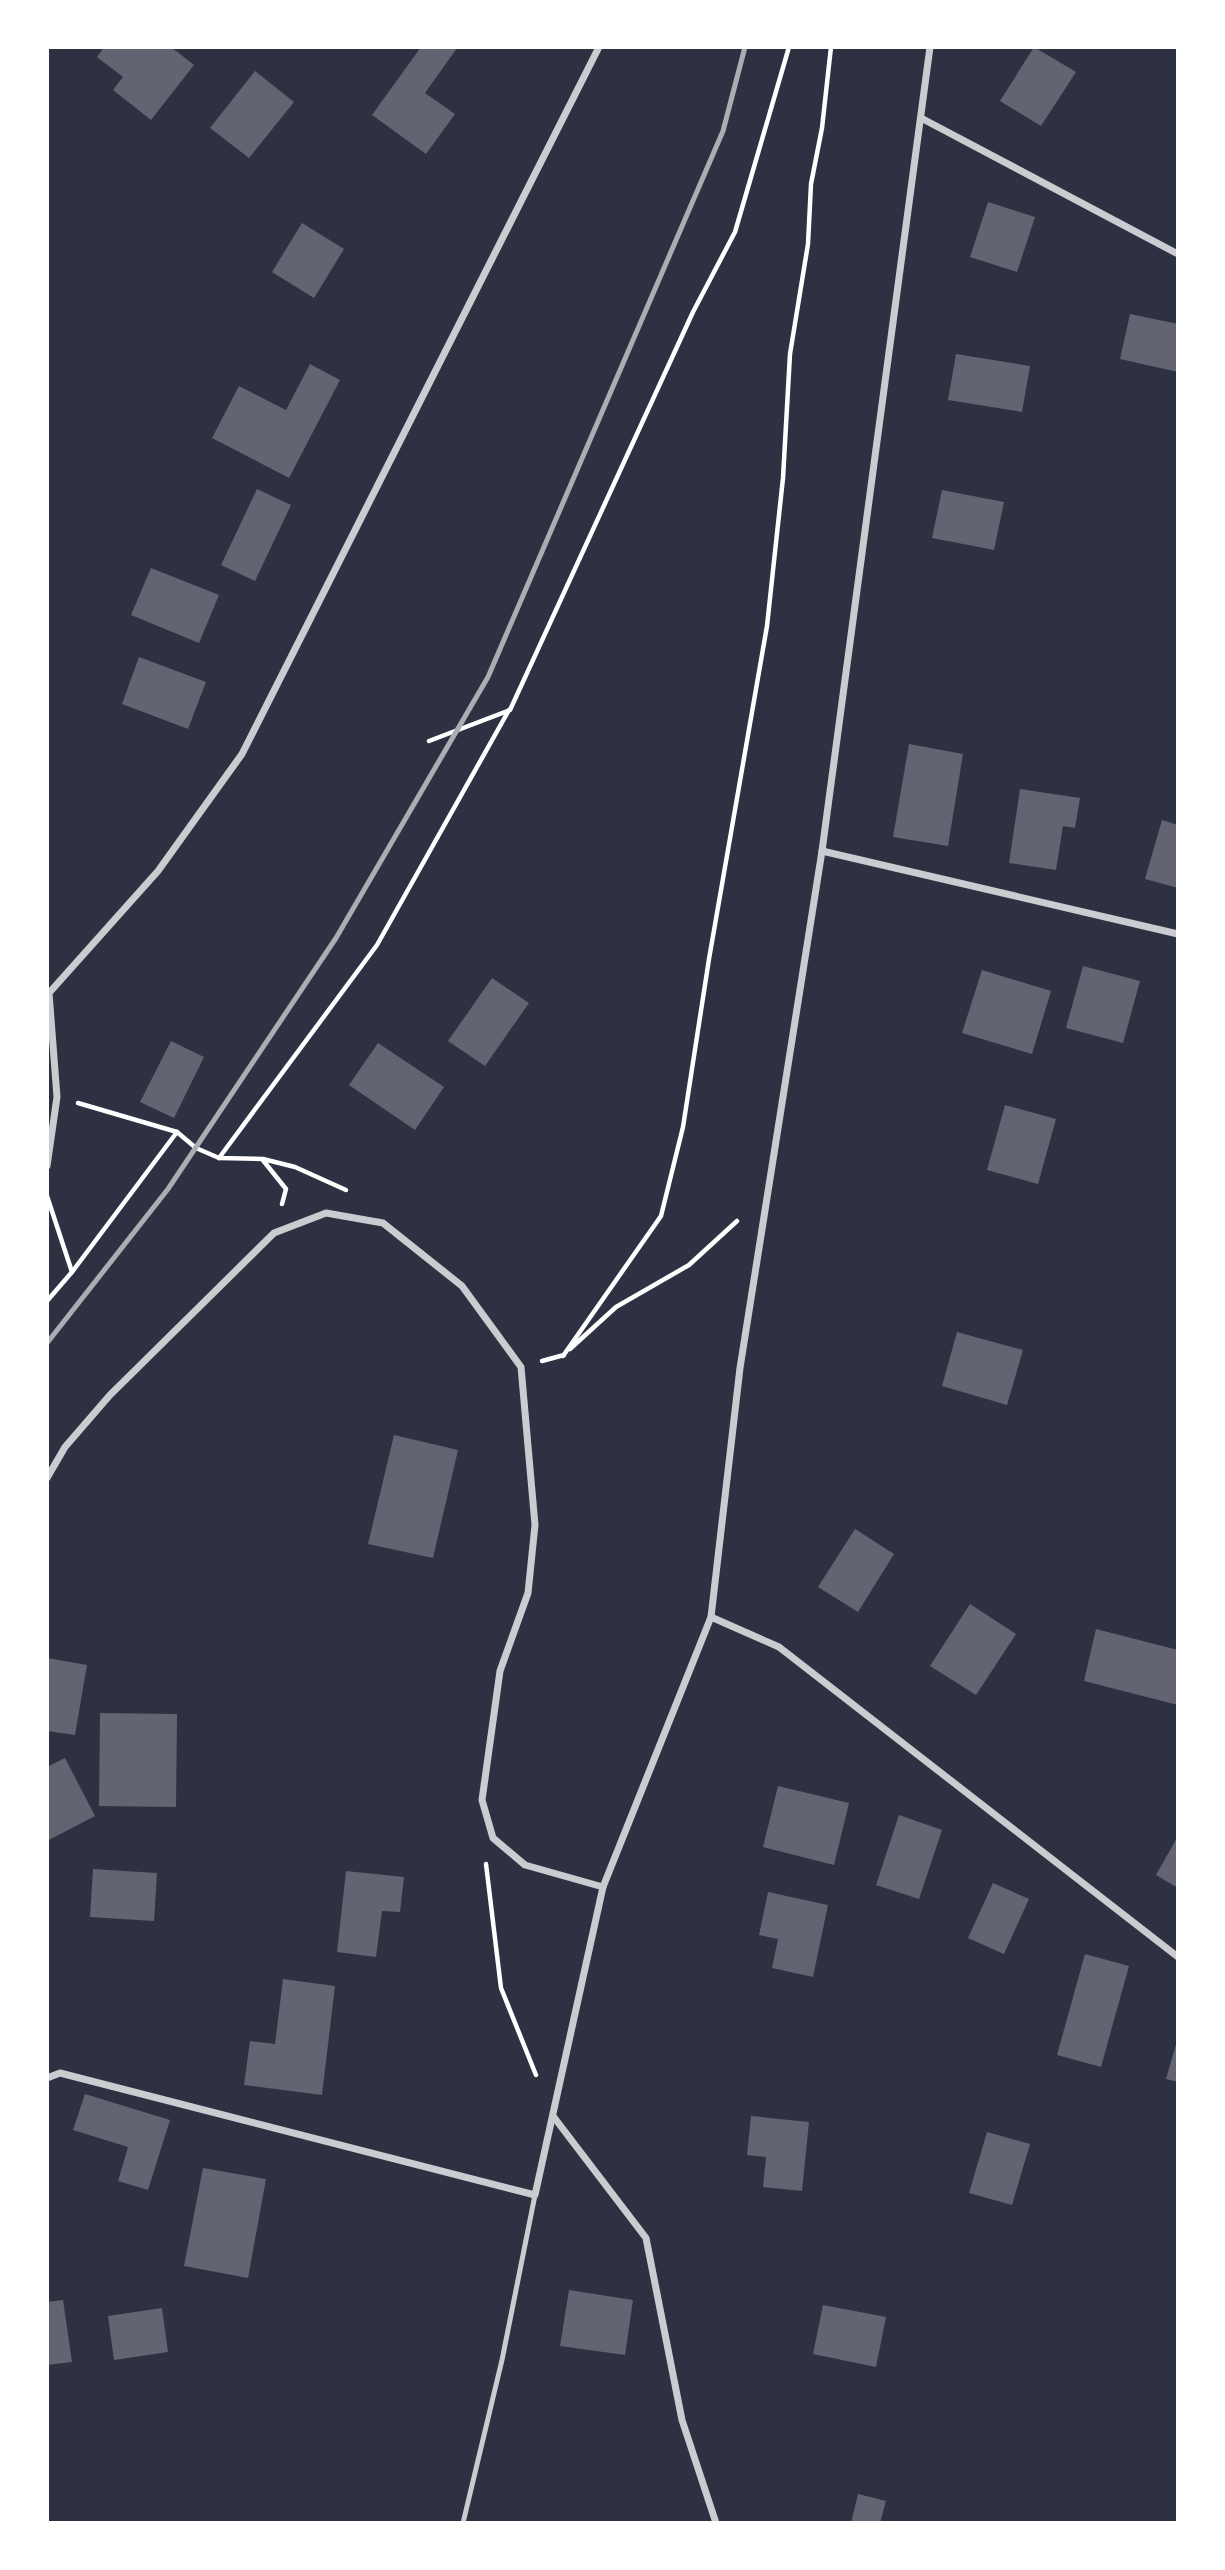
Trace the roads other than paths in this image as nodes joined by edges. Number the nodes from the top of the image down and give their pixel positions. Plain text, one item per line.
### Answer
1 (599, 47) edge
2 (930, 47) edge
3 (921, 118) junction
4 (1178, 254) edge
5 (822, 851) junction
6 (1178, 934) edge
7 (48, 992) edge
8 (47, 1166) edge
9 (47, 1478) edge
10 (711, 1617) junction
11 (603, 1887) junction
12 (1178, 1957) edge
13 (47, 2078) edge
14 (553, 2116) junction
15 (535, 2195) junction
16 (463, 2523) edge
17 (716, 2523) edge

1 - 7 street
2 - 3 street
3 - 4 street
3 - 5 street
5 - 6 street
5 - 10 street
7 - 8 street
9 - 11 street
10 - 11 street
10 - 12 street
11 - 14 street
13 - 15 street
14 - 15 street
14 - 17 street
15 - 16 lane

